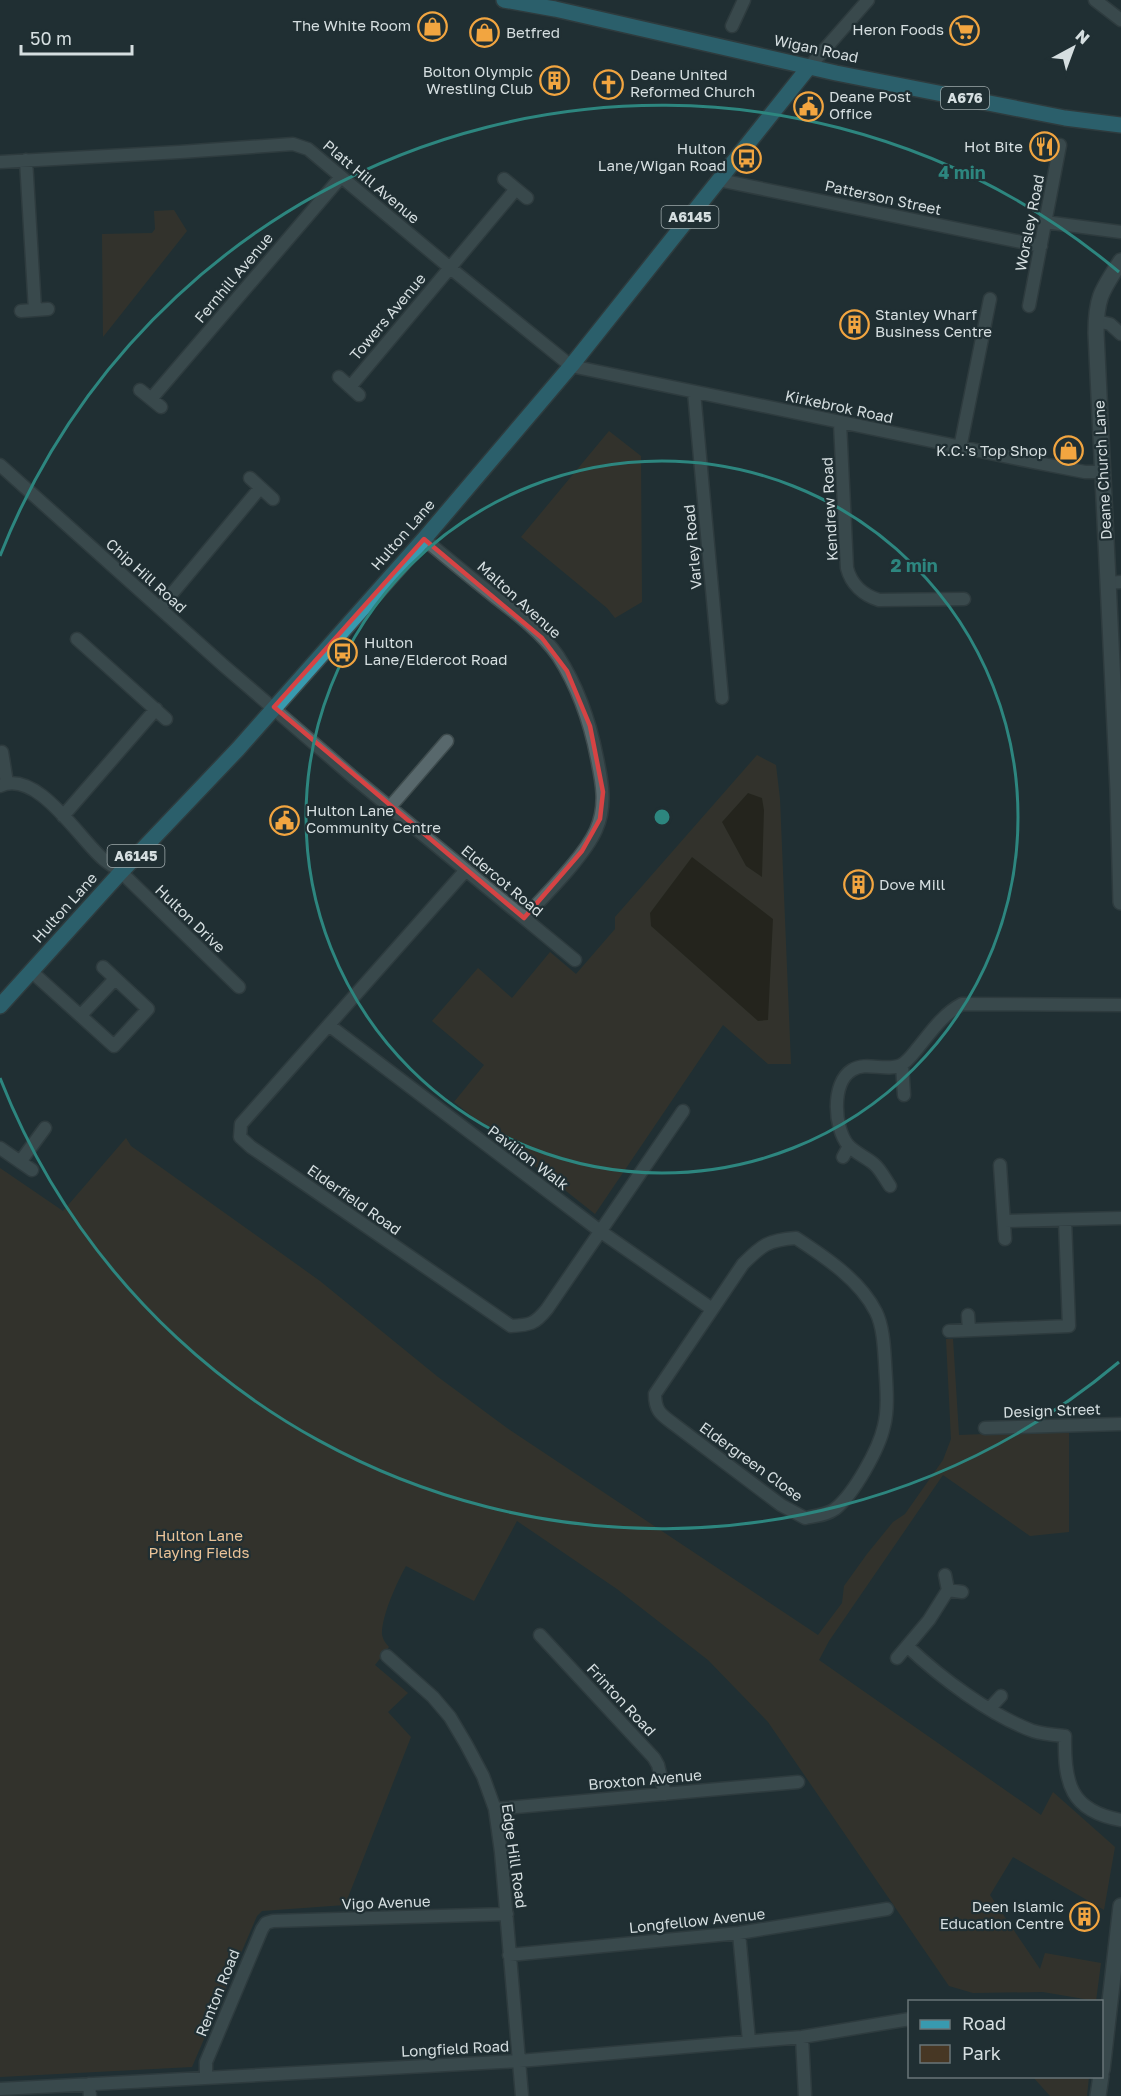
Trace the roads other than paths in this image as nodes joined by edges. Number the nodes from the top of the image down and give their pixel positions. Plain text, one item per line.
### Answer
1 (504, 0) edge
2 (744, 0) edge
3 (1095, 0) edge
4 (866, 2) edge
5 (556, 5) edge
6 (1121, 20) edge
7 (732, 26) dead end
8 (809, 67) junction
9 (1121, 125) edge
10 (1060, 145) dead end
11 (26, 160) junction
12 (0, 162) edge
13 (341, 177) junction
14 (504, 178) dead end
15 (719, 180) junction
16 (516, 189) junction
17 (527, 198) dead end
18 (1045, 222) junction
19 (1121, 232) edge
20 (1041, 246) junction
21 (1121, 261) edge
22 (449, 267) junction
23 (990, 299) dead end
24 (1029, 306) dead end
25 (21, 311) dead end
26 (1096, 321) junction
27 (1121, 334) edge
28 (571, 366) junction
29 (339, 377) dead end
30 (140, 390) dead end
31 (694, 393) junction
32 (840, 423) junction
33 (960, 448) junction
34 (0, 465) edge
35 (1102, 472) junction
36 (250, 478) dead end
37 (260, 488) junction
38 (273, 499) dead end
39 (424, 539) junction
40 (1115, 582) edge
41 (964, 599) dead end
42 (160, 608) junction
43 (77, 639) dead end
44 (722, 698) dead end
45 (274, 707) junction
46 (156, 709) junction
47 (166, 718) dead end
48 (447, 741) dead end
49 (2, 752) dead end
50 (3, 785) edge
51 (1119, 788) edge
52 (390, 807) junction
53 (63, 816) junction
54 (466, 870) junction
55 (121, 872) junction
56 (1121, 902) edge
57 (524, 918) junction
58 (575, 960) dead end
59 (103, 967) dead end
60 (32, 972) junction
61 (115, 979) junction
62 (239, 987) dead end
63 (1121, 1005) edge
64 (0, 1006) edge
65 (81, 1015) junction
66 (330, 1026) junction
67 (902, 1065) junction
68 (904, 1095) dead end
69 (683, 1112) dead end
70 (45, 1128) dead end
71 (0, 1148) edge
72 (20, 1162) junction
73 (1000, 1166) dead end
74 (32, 1170) dead end
75 (890, 1186) dead end
76 (1121, 1218) edge
77 (1065, 1220) junction
78 (1004, 1221) junction
79 (600, 1231) junction
80 (1005, 1239) dead end
81 (712, 1309) junction
82 (968, 1315) dead end
83 (969, 1330) junction
84 (949, 1331) dead end
85 (1121, 1424) edge
86 (985, 1428) dead end
87 (945, 1575) dead end
88 (948, 1590) junction
89 (962, 1592) dead end
90 (540, 1635) dead end
91 (907, 1646) junction
92 (387, 1656) dead end
93 (897, 1658) dead end
94 (1001, 1696) dead end
95 (990, 1708) junction
96 (798, 1782) dead end
97 (665, 1794) junction
98 (495, 1809) junction
99 (1121, 1820) edge
100 (1121, 1906) edge
101 (887, 1909) dead end
102 (507, 1914) junction
103 (266, 1923) joint
104 (739, 1933) junction
105 (509, 1954) junction
106 (908, 2019) edge
107 (802, 2037) junction
108 (749, 2041) junction
109 (1103, 2054) edge
110 (519, 2061) junction
111 (206, 2077) junction
112 (1101, 2078) edge
113 (0, 2089) edge
114 (90, 2090) edge
115 (522, 2096) edge
116 (805, 2096) edge
117 (1098, 2096) edge

1 - 5 main road, Wigan Road / A676
2 - 7 street
3 - 6 street
4 - 8 street
5 - 8 main road, Wigan Road / A676
8 - 9 main road, Wigan Road / A676
8 - 15 main road, Hulton Lane / A6145
10 - 18 street, Worsley Road
11 - 12 street, Platt Hill Avenue
11 - 13 street, Platt Hill Avenue
11 - 25 street
13 - 22 street, Platt Hill Avenue
13 - 30 street, Fernhill Avenue
14 - 16 street
15 - 20 street, Patterson Street
15 - 28 main road, Hulton Lane / A6145
16 - 17 street
16 - 22 street, Towers Avenue
18 - 19 street
18 - 20 street, Worsley Road
20 - 24 street, Worsley Road
21 - 26 street, Deane Church Lane
22 - 28 street, Platt Hill Avenue
22 - 29 street, Towers Avenue
23 - 33 street
26 - 27 street
26 - 35 street, Deane Church Lane
28 - 31 street, Kirkebrok Road
28 - 39 main road, Hulton Lane / A6145
31 - 32 street, Kirkebrok Road
31 - 44 street, Varley Road
32 - 33 street, Kirkebrok Road
32 - 41 street, Kendrew Road
33 - 35 street, Kirkebrok Road
34 - 42 street, Chip Hill Road
35 - 40 street, Deane Church Lane
36 - 37 street
37 - 38 street
37 - 42 street
39 - 45 main road, Hulton Lane / A6145
39 - 57 street, Malton Avenue
40 - 51 street, Deane Church Lane
42 - 45 street, Chip Hill Road
43 - 46 street
45 - 52 street, Eldercot Road
45 - 55 main road, Hulton Lane / A6145
46 - 47 street
46 - 53 street
48 - 52 street
49 - 50 street
50 - 53 street, Hulton Drive
51 - 56 street, Deane Church Lane
52 - 54 street, Eldercot Road
53 - 55 street, Hulton Drive
54 - 57 street, Eldercot Road
54 - 66 street, Elderfield Road
55 - 60 main road, Hulton Lane / A6145
55 - 62 street, Hulton Drive
57 - 58 street, Eldercot Road
59 - 61 street
60 - 64 main road, Hulton Lane / A6145
60 - 65 street
61 - 65 street
61 - 65 street
63 - 67 street
66 - 79 street, Pavilion Walk
66 - 79 street, Elderfield Road
67 - 68 street
67 - 75 street
69 - 79 street, Elderfield Road
70 - 72 street
71 - 72 street
72 - 74 street
73 - 78 street
76 - 77 street
77 - 78 street
77 - 83 street
78 - 80 street
79 - 81 street, Pavilion Walk
81 - 81 street, Eldergreen Close
82 - 83 street
83 - 84 street
85 - 86 street, Design Street
87 - 88 street
88 - 89 street
88 - 91 street
90 - 97 street, Frinton Road
91 - 93 street
91 - 95 street
92 - 98 street, Edge Hill Road
94 - 95 street
95 - 99 street
96 - 97 street, Broxton Avenue
97 - 98 street, Broxton Avenue
98 - 102 street, Edge Hill Road
100 - 109 street
101 - 104 street, Longfellow Avenue
102 - 103 street, Vigo Avenue
102 - 105 street, Edge Hill Road
103 - 111 street, Renton Road
104 - 105 street, Longfellow Avenue
104 - 108 street
105 - 110 street, Edge Hill Road
106 - 107 street, Longfield Road
107 - 108 street, Longfield Road
107 - 116 street
108 - 110 street, Longfield Road
110 - 111 street, Longfield Road
110 - 115 street, Edge Hill Road
111 - 114 street, Longfield Road
112 - 117 street
113 - 114 street, Longfield Road

